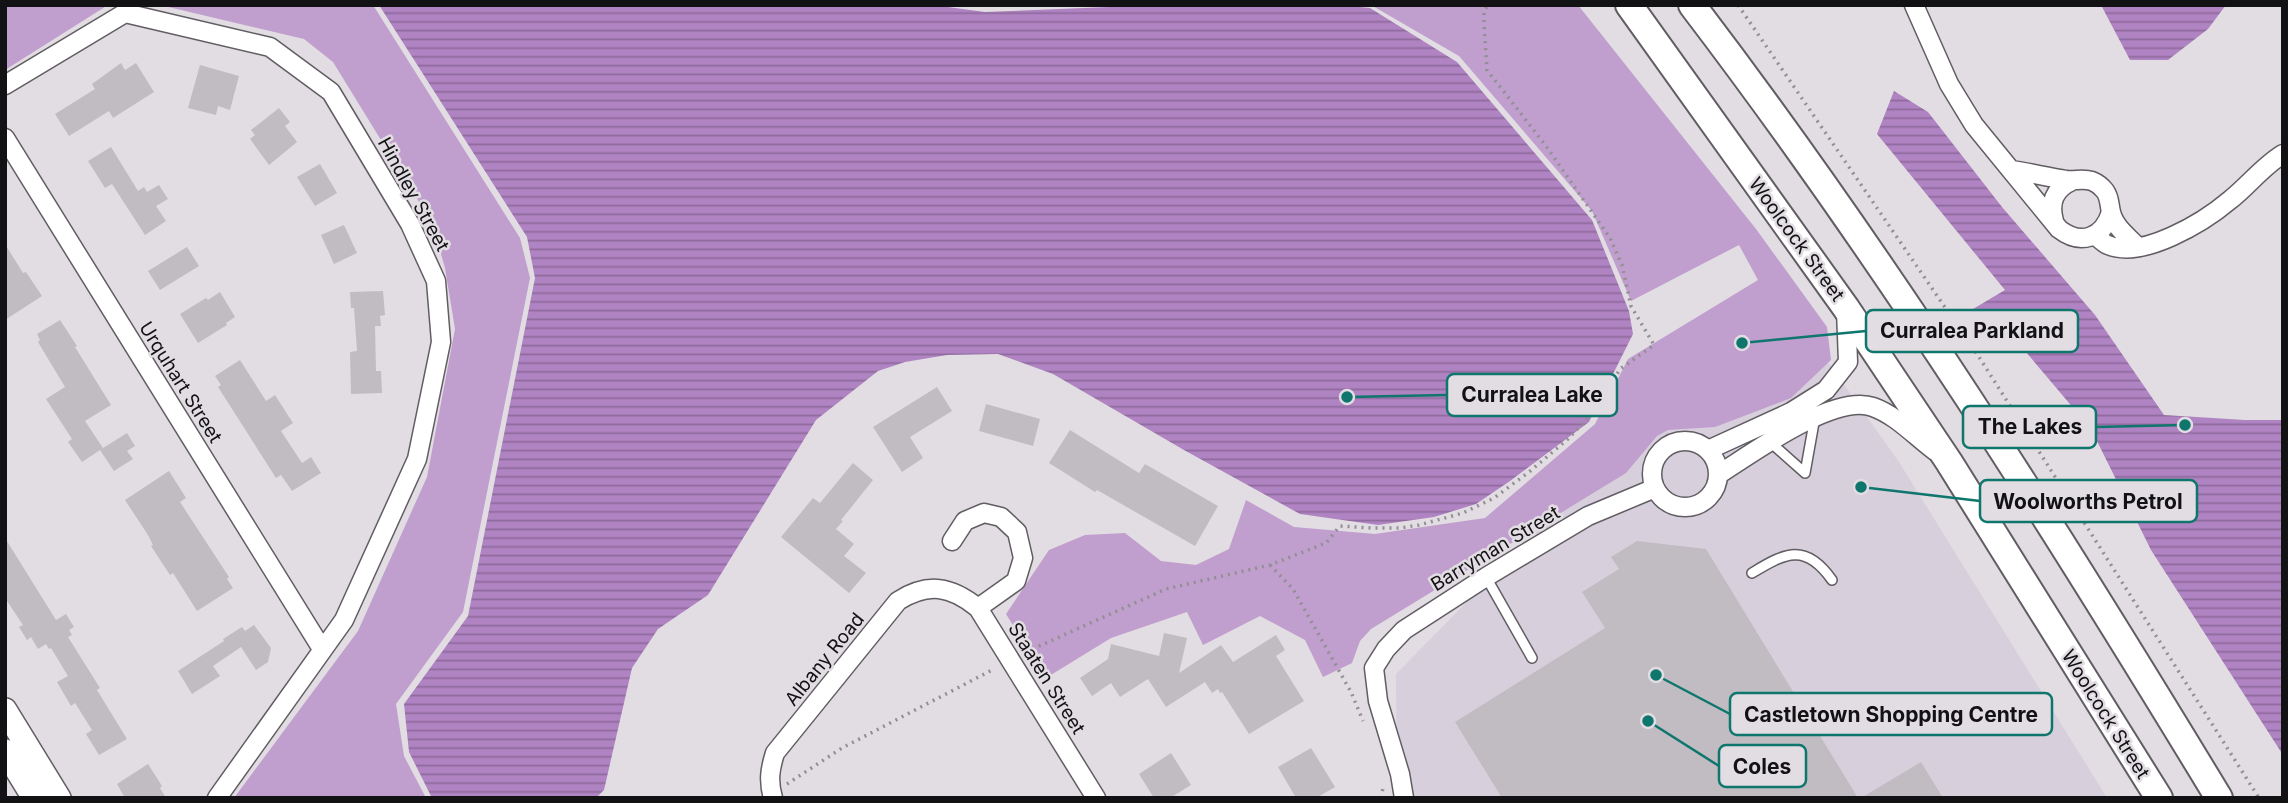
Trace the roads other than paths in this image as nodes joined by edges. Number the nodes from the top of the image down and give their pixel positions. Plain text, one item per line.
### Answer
1 (1629, 5) edge
2 (1692, 5) edge
3 (1914, 5) edge
4 (5, 85) edge
5 (5, 138) edge
6 (2283, 154) edge
7 (2012, 170) junction
8 (2072, 181) junction
9 (2111, 212) junction
10 (2054, 221) junction
11 (2095, 235) junction
12 (2137, 246) junction
13 (1846, 308) junction
14 (1815, 417) junction
15 (1770, 442) junction
16 (1708, 450) junction
17 (1949, 462) junction
18 (1718, 475) junction
19 (1655, 488) junction
20 (952, 541) dead end
21 (1752, 573) dead end
22 (1486, 577) junction
23 (1832, 580) dead end
24 (952, 591) joint
25 (978, 608) junction
26 (322, 649) junction
27 (1532, 658) dead end
28 (7, 718) edge
29 (5, 751) edge
30 (772, 794) edge
31 (34, 798) edge
32 (59, 798) edge
33 (218, 798) edge
34 (1096, 798) edge
35 (1404, 798) edge
36 (2159, 798) edge
37 (2219, 798) edge

1 - 13 main road, Woolcock Street
2 - 37 main road
3 - 7 street
4 - 26 street, Hindley Street
5 - 26 street, Urquhart Street
6 - 12 street
7 - 8 street
7 - 10 street
8 - 9 street
8 - 10 street
9 - 11 street
9 - 12 street
10 - 11 street
11 - 12 street
13 - 16 street
13 - 17 main road, Woolcock Street
14 - 15 street
14 - 15 lane
14 - 17 street
15 - 18 street
16 - 18 street
16 - 19 street
17 - 36 main road, Woolcock Street
18 - 19 street
19 - 22 street, Barryman Street
20 - 25 street
21 - 23 lane
22 - 27 lane
22 - 35 street, Barryman Street
24 - 25 street, Staaten Street
24 - 30 street, Albany Road
25 - 34 street, Staaten Street
26 - 33 street, Hindley Street
28 - 32 main road
29 - 31 main road

